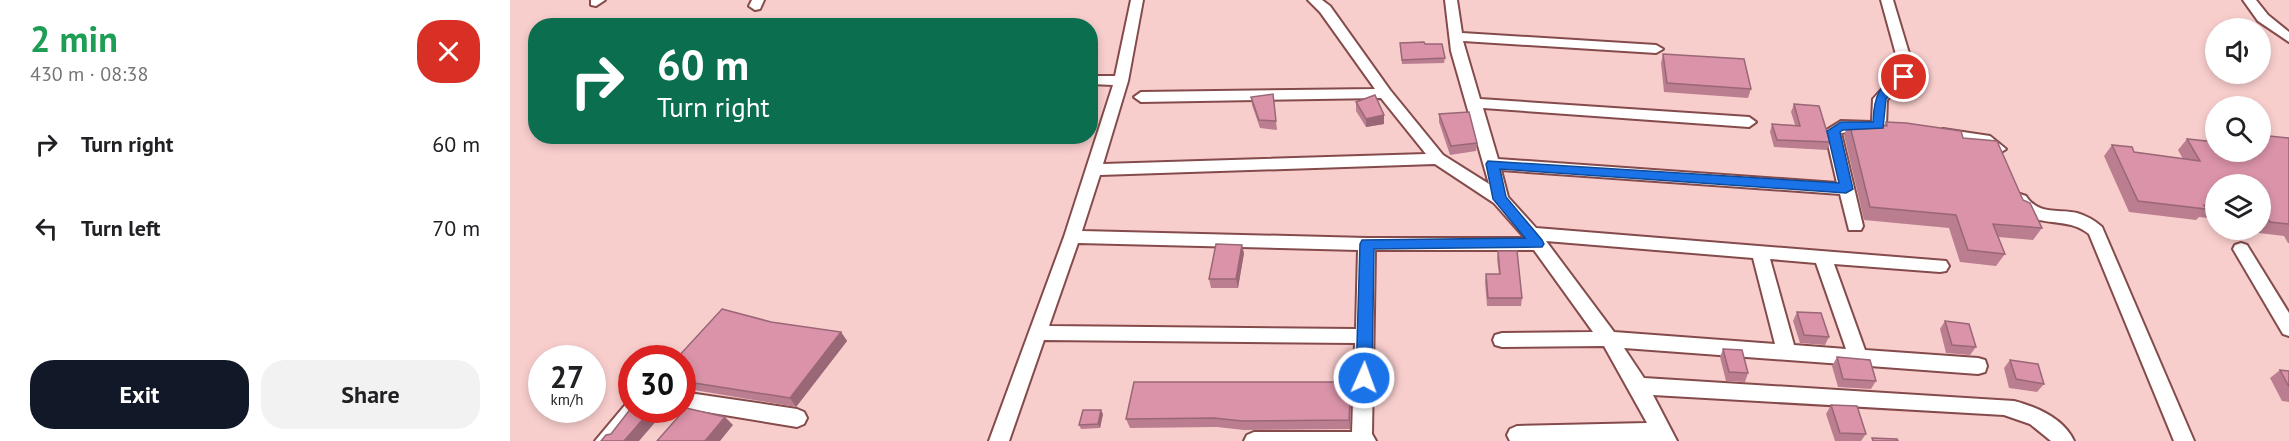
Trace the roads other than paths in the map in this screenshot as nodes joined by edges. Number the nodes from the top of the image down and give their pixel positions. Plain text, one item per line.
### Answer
1 (1137, 0) edge
2 (1314, 0) edge
3 (1450, 0) edge
4 (1887, 0) edge
5 (2249, 0) edge
6 (2288, 36) edge
7 (1456, 37) junction
8 (1656, 49) dead end
9 (1098, 80) edge
10 (1120, 81) junction
11 (1385, 93) junction
12 (1141, 97) dead end
13 (1474, 103) junction
14 (1749, 122) dead end
15 (1879, 126) junction
16 (1900, 128) edge
17 (1922, 131) edge
18 (1438, 159) junction
19 (1492, 164) junction
20 (2006, 168) edge
21 (1093, 170) junction
22 (2015, 187) edge
23 (1846, 189) junction
24 (1500, 199) junction
25 (1855, 226) dead end
26 (1072, 237) junction
27 (1534, 239) junction
28 (1367, 244) junction
29 (2241, 249) dead end
30 (1760, 252) junction
31 (1822, 257) junction
32 (1940, 266) dead end
33 (2288, 327) edge
34 (1038, 333) junction
35 (1365, 336) junction
36 (1609, 339) junction
37 (1502, 340) dead end
38 (1787, 352) junction
39 (1858, 357) junction
40 (1978, 366) dead end
41 (1638, 386) junction
42 (696, 402) edge
43 (797, 418) dead end
44 (621, 423) edge
45 (1517, 435) dead end
46 (1665, 436) edge
47 (605, 441) edge
48 (999, 441) edge
49 (1254, 441) edge
50 (1363, 441) edge
51 (2064, 441) edge
52 (2184, 441) edge

1 - 10 street
2 - 11 street
3 - 7 street
4 - 15 street
5 - 6 street
7 - 8 street
7 - 13 street
9 - 10 street
10 - 21 street
11 - 12 street
11 - 18 street
13 - 14 street
13 - 19 street
15 - 16 street
15 - 23 street
17 - 20 street
18 - 21 street
18 - 24 street
19 - 23 street
19 - 24 street
21 - 26 street
22 - 52 street
23 - 25 street
24 - 27 street
26 - 28 street
26 - 34 street
27 - 28 street
27 - 30 street
27 - 36 street
28 - 35 street
29 - 33 street
30 - 31 street
30 - 38 street
31 - 32 street
31 - 39 street
34 - 35 street
34 - 48 street
35 - 50 street
36 - 37 street
36 - 38 street
36 - 41 street
38 - 39 street
39 - 40 street
41 - 46 street
41 - 51 street
42 - 43 street
44 - 47 street
45 - 46 street
49 - 50 street

